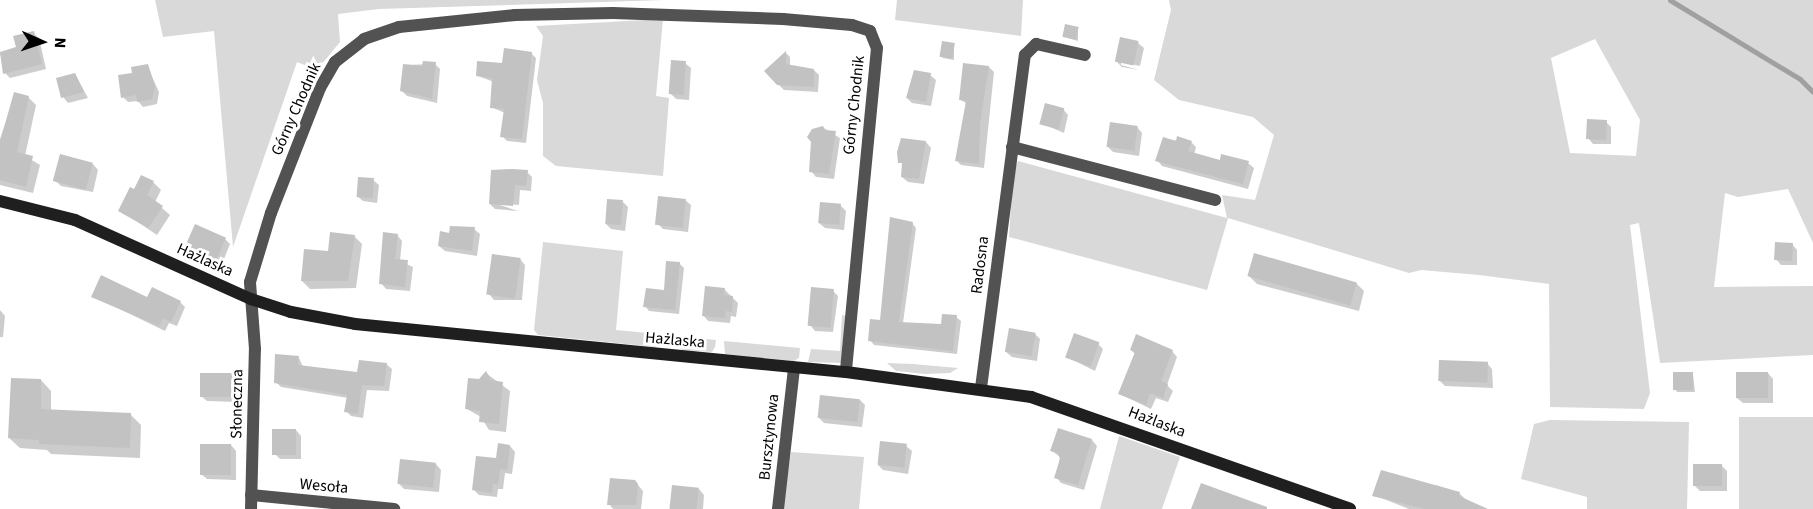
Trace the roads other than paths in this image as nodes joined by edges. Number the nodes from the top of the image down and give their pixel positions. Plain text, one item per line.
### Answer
1 (1085, 55) dead end
2 (1012, 147) junction
3 (1215, 200) dead end
4 (0, 201) edge
5 (251, 299) junction
6 (794, 368) junction
7 (846, 372) junction
8 (981, 388) junction
9 (251, 495) junction
10 (251, 509) edge
11 (394, 509) edge
12 (778, 509) edge
13 (1350, 509) edge

1 - 2 street, Radosna
2 - 3 street
2 - 8 street, Radosna
4 - 5 street, Hażlaska
5 - 6 street, Hażlaska
5 - 7 street, Górny Chodnik
5 - 9 street, Słoneczna
6 - 7 street, Hażlaska
6 - 12 street, Bursztynowa
7 - 8 street, Hażlaska
8 - 13 street, Hażlaska
9 - 10 street, Słoneczna
9 - 11 street, Wesoła

